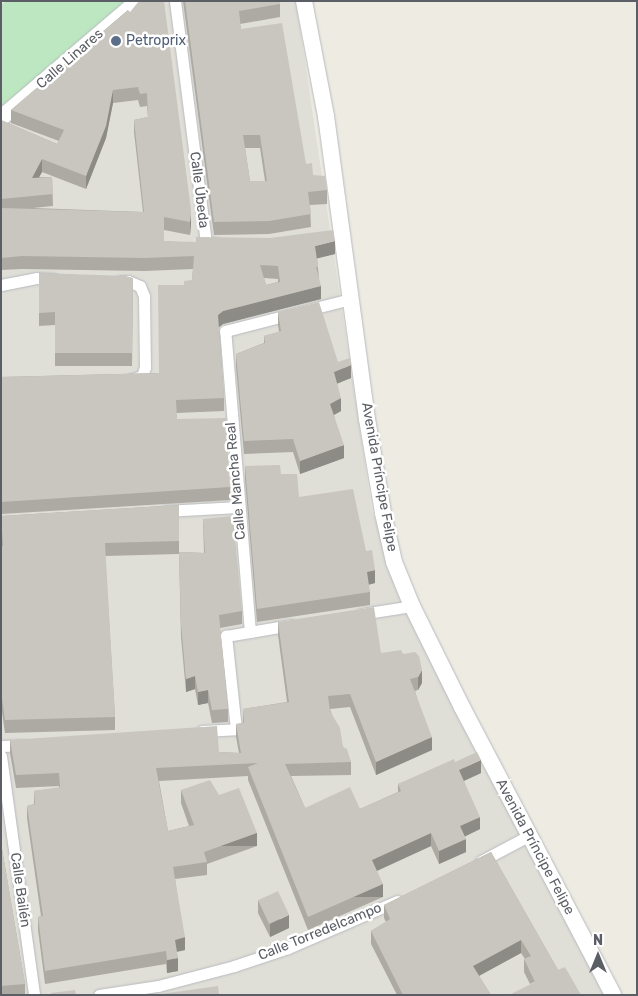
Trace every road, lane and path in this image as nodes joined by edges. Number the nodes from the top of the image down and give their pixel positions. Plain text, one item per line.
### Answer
1 (138, 1) edge
2 (175, 1) edge
3 (304, 1) edge
4 (1, 118) edge
5 (224, 242) edge
6 (65, 279) edge
7 (110, 280) edge
8 (1, 285) edge
9 (351, 299) junction
10 (114, 380) edge
11 (238, 507) junction
12 (149, 512) edge
13 (412, 606) junction
14 (345, 617) edge
15 (307, 623) edge
16 (250, 632) junction
17 (187, 732) edge
18 (40, 743) edge
19 (1, 746) edge
20 (1, 756) edge
21 (6, 827) edge
22 (528, 836) junction
23 (468, 867) edge
24 (407, 896) edge
25 (34, 995) edge
26 (99, 995) edge
27 (613, 995) edge

1 - 4 main road, Calle Linares
2 - 5 street, Calle Úbeda
3 - 9 main road, Avenida Príncipe Felipe
6 - 8 street
7 - 10 street
9 - 11 street, Calle Mancha Real
9 - 13 main road, Avenida Príncipe Felipe
11 - 12 street
11 - 16 street, Calle Mancha Real
13 - 14 street
13 - 22 main road, Avenida Príncipe Felipe
15 - 16 street
16 - 17 street
18 - 19 street
20 - 21 street, Calle Bailén
21 - 25 street, Calle Bailén
22 - 23 street
22 - 27 main road, Avenida Príncipe Felipe
24 - 26 street, Calle Torredelcampo

